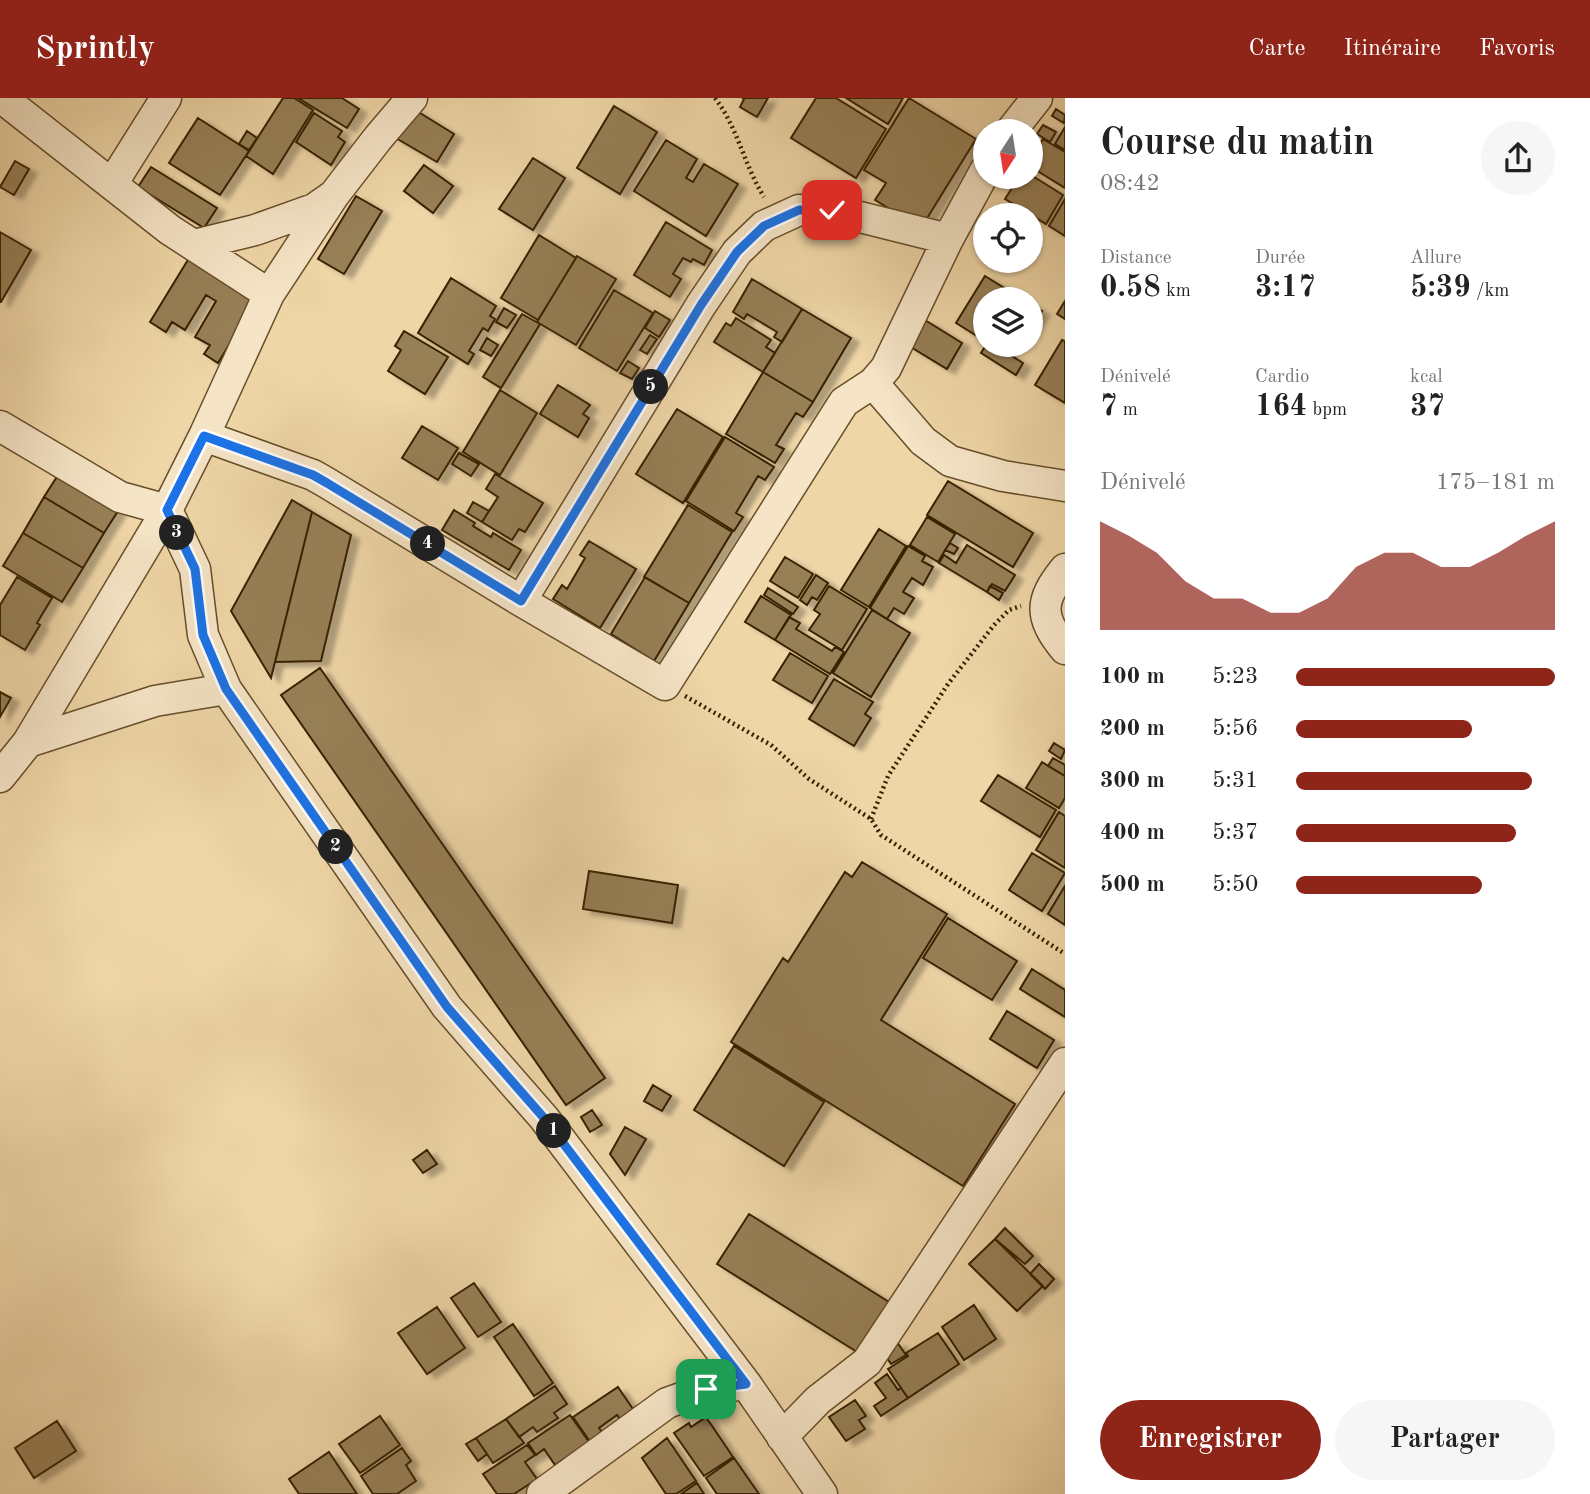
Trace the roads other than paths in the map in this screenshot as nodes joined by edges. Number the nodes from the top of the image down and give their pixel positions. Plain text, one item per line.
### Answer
1 (2, 98) edge
2 (166, 98) edge
3 (412, 98) edge
4 (1037, 98) edge
5 (1021, 119) edge
6 (113, 184) junction
7 (975, 189) edge
8 (334, 195) junction
9 (948, 239) junction
10 (194, 245) junction
11 (269, 294) junction
12 (873, 383) junction
13 (0, 426) edge
14 (204, 436) junction
15 (1065, 486) edge
16 (167, 510) junction
17 (1065, 569) edge
18 (521, 601) junction
19 (1065, 649) edge
20 (226, 689) junction
21 (28, 742) junction
22 (0, 777) edge
23 (1065, 1063) edge
24 (746, 1384) junction
25 (782, 1437) junction
26 (541, 1494) edge
27 (822, 1494) edge

1 - 6 street
2 - 6 street
3 - 8 street
4 - 5 street
6 - 10 street
7 - 9 street
8 - 10 street
8 - 11 street
9 - 12 street
9 - 18 street
10 - 11 street
11 - 14 street
12 - 15 street
12 - 18 street
13 - 16 street
14 - 16 street
14 - 18 street
16 - 20 street
16 - 21 street
17 - 19 street
20 - 21 street
20 - 24 street
21 - 22 street
23 - 25 street
24 - 25 street
24 - 26 street
25 - 27 street

